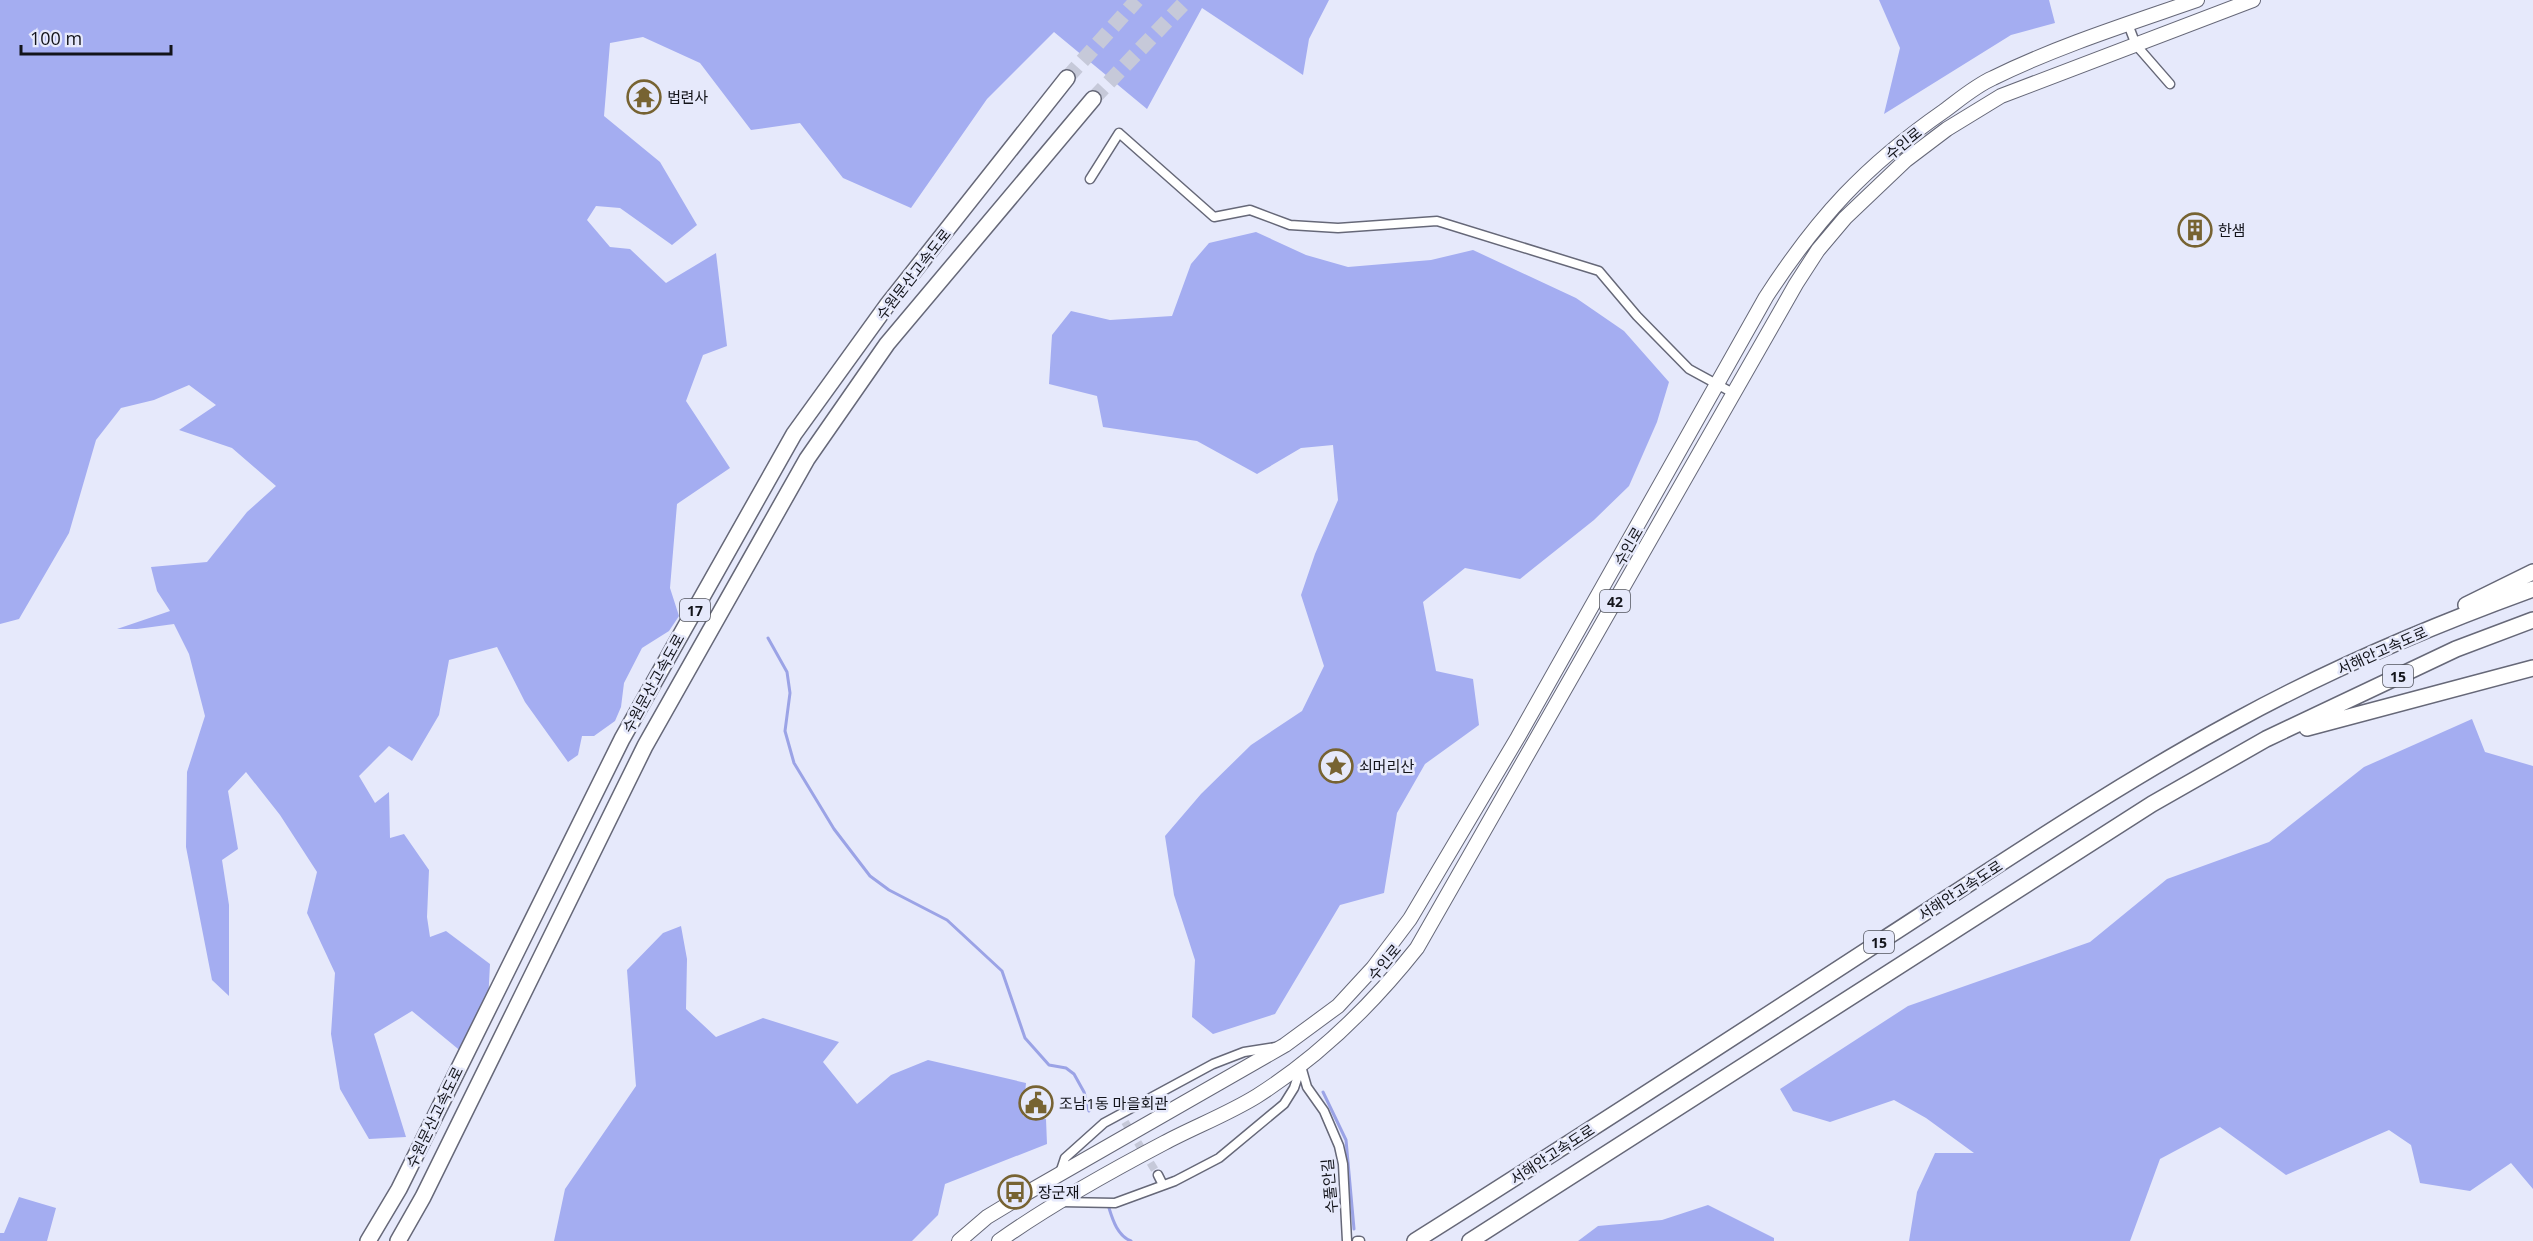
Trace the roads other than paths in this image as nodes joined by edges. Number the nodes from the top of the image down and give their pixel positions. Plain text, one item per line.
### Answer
1 (2197, 0) edge
2 (2253, 0) edge
3 (2128, 24) junction
4 (2136, 45) junction
5 (1067, 78) tunnel mouth
6 (2169, 84) dead end
7 (1093, 99) tunnel mouth
8 (1090, 179) dead end
9 (1717, 386) junction
10 (1734, 393) junction
11 (2533, 572) edge
12 (2533, 590) edge
13 (2533, 620) edge
14 (2355, 661) junction
15 (2533, 668) edge
16 (2266, 739) junction
17 (1285, 1045) junction
18 (1301, 1066) junction
19 (1059, 1174) junction
20 (1158, 1174) tunnel mouth
21 (1163, 1185) junction
22 (1058, 1202) junction
23 (368, 1241) edge
24 (398, 1241) edge
25 (959, 1241) edge
26 (999, 1241) edge
27 (1347, 1241) edge
28 (1415, 1241) edge
29 (1470, 1241) edge

1 - 3 main road, 수인로 / 42
2 - 4 main road, 수인로 / 42
3 - 4 street
3 - 9 main road, 수인로 / 42
4 - 6 street
4 - 10 main road, 수인로 / 42
5 - 23 highway, 수원문산고속도로 / 17
7 - 24 highway, 수원문산고속도로 / 17
8 - 9 street
9 - 10 street
9 - 17 main road, 수인로 / 42
10 - 18 main road, 수인로 / 42
11 - 14 highway
12 - 14 highway, 서해안고속도로 / 15
13 - 16 highway, 서해안고속도로 / 15
14 - 28 highway, 서해안고속도로 / 15
15 - 16 highway
16 - 29 highway, 서해안고속도로 / 15
17 - 19 main road, 수인로 / 42
17 - 19 street
18 - 21 street
18 - 22 main road, 수인로 / 42
18 - 27 street, 수풀안길
19 - 25 main road, 수인로 / 42
20 - 21 street
21 - 22 street
22 - 26 main road, 수인로 / 42

